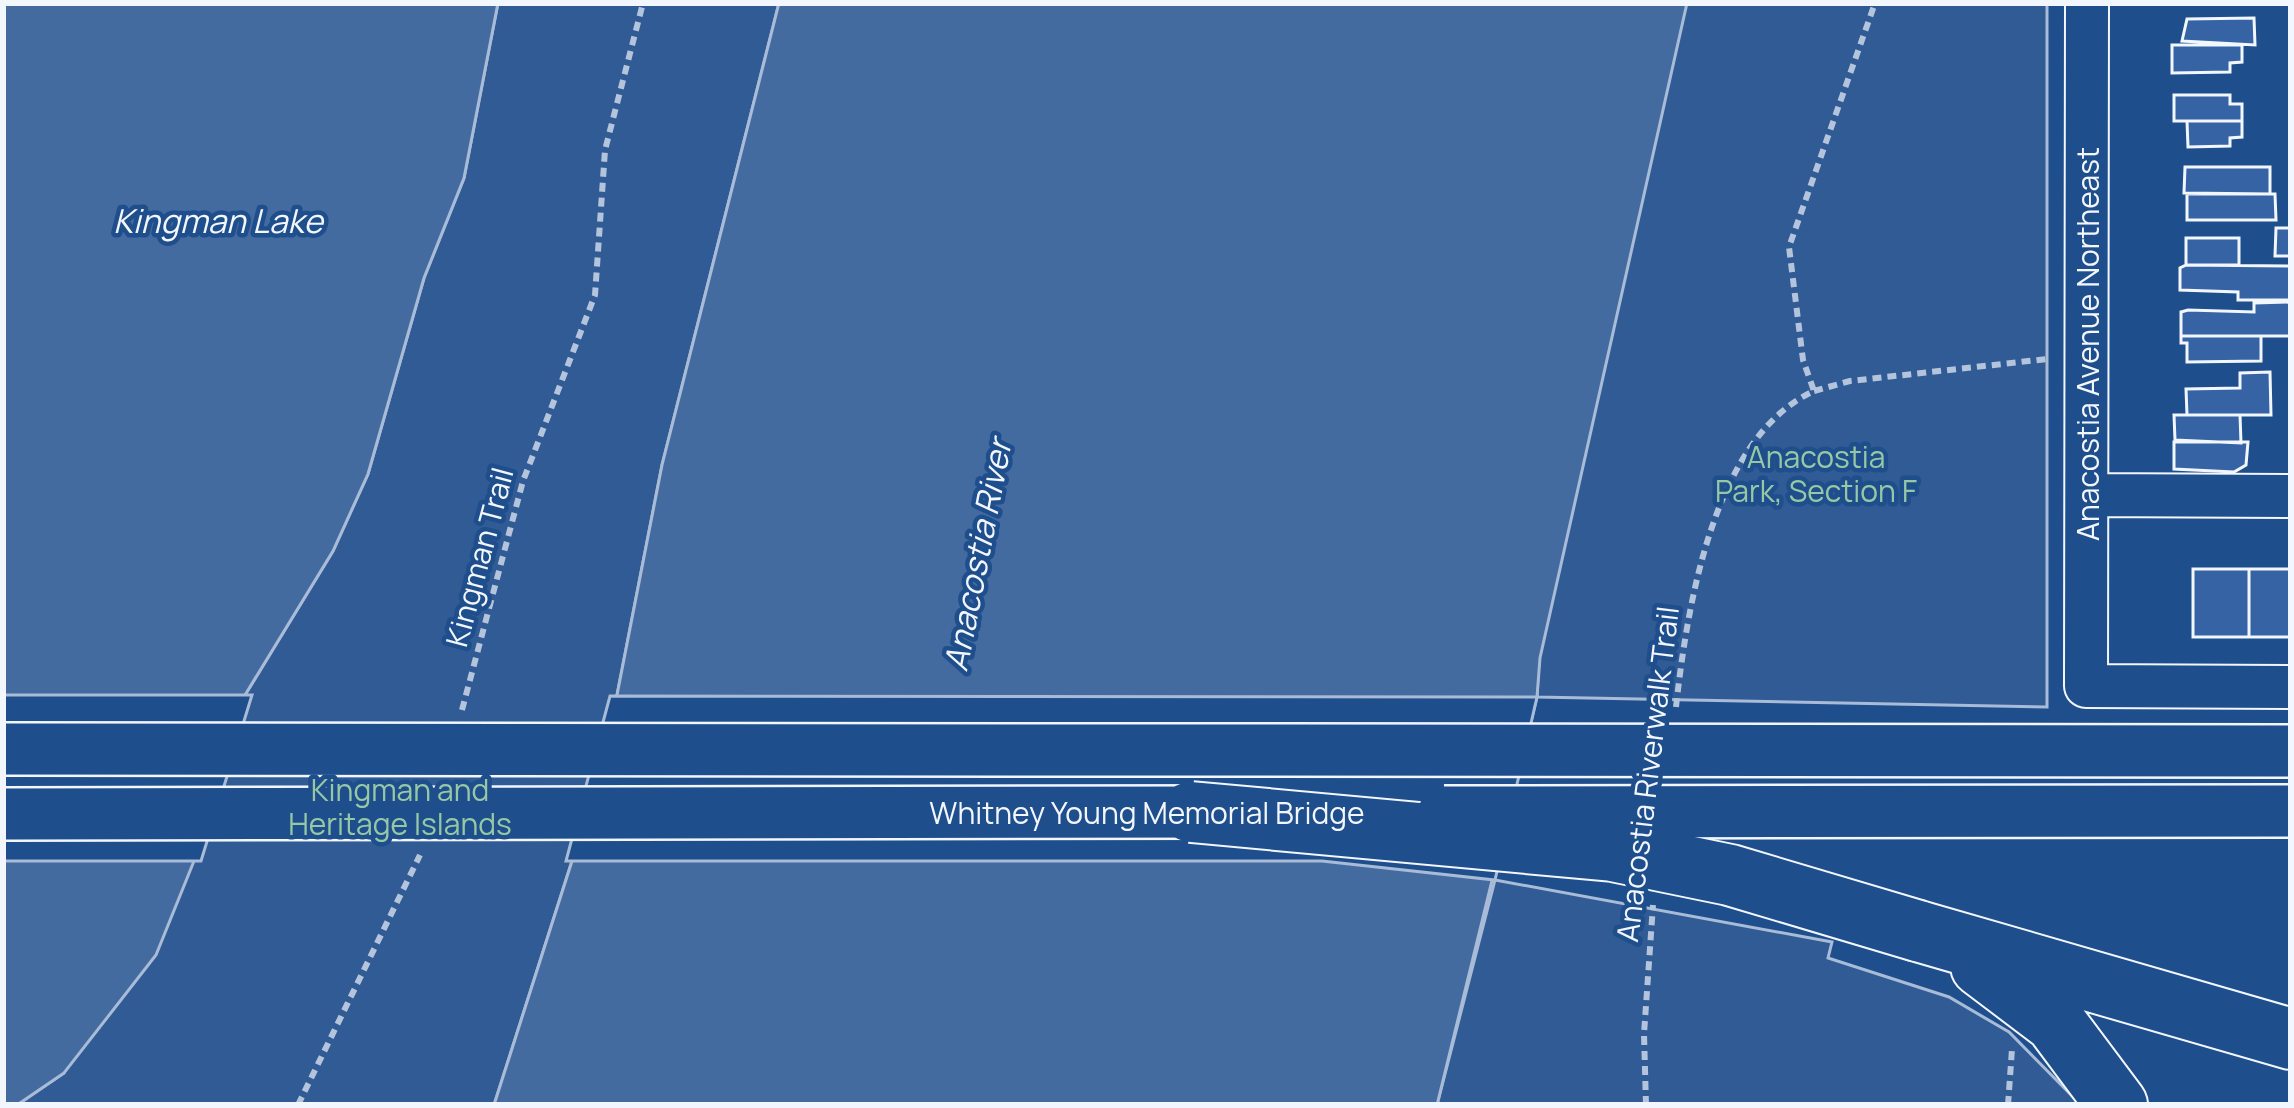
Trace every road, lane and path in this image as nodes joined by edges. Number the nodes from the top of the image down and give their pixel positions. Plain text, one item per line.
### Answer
1 (643, 3) edge
2 (1875, 3) edge
3 (2087, 3) edge
4 (2087, 356) junction
5 (1814, 392) junction
6 (2087, 495) junction
7 (2291, 496) edge
8 (2291, 687) edge
9 (1673, 729) dead end
10 (456, 732) dead end
11 (3, 749) edge
12 (2291, 751) edge
13 (2291, 811) edge
14 (1191, 812) junction
15 (3, 814) edge
16 (426, 834) dead end
17 (1655, 884) dead end
18 (1918, 931) junction
19 (2291, 1040) edge
20 (298, 1105) edge
21 (1646, 1105) edge
22 (2117, 1105) edge

1 - 10 path, Kingman Trail
2 - 5 path
3 - 4 street, Anacostia Avenue Northeast
4 - 5 path
4 - 6 street, Anacostia Avenue Northeast
5 - 9 path, Anacostia Riverwalk Trail
6 - 7 street
6 - 8 street, Anacostia Avenue Northeast
11 - 12 main road, Whitney Young Memorial Bridge, bridge
13 - 14 main road, Whitney Young Memorial Bridge, bridge
14 - 15 main road, Whitney Young Memorial Bridge, bridge
14 - 18 highway, bridge
16 - 20 path
17 - 21 path, Anacostia Riverwalk Trail
18 - 19 highway
18 - 22 highway

